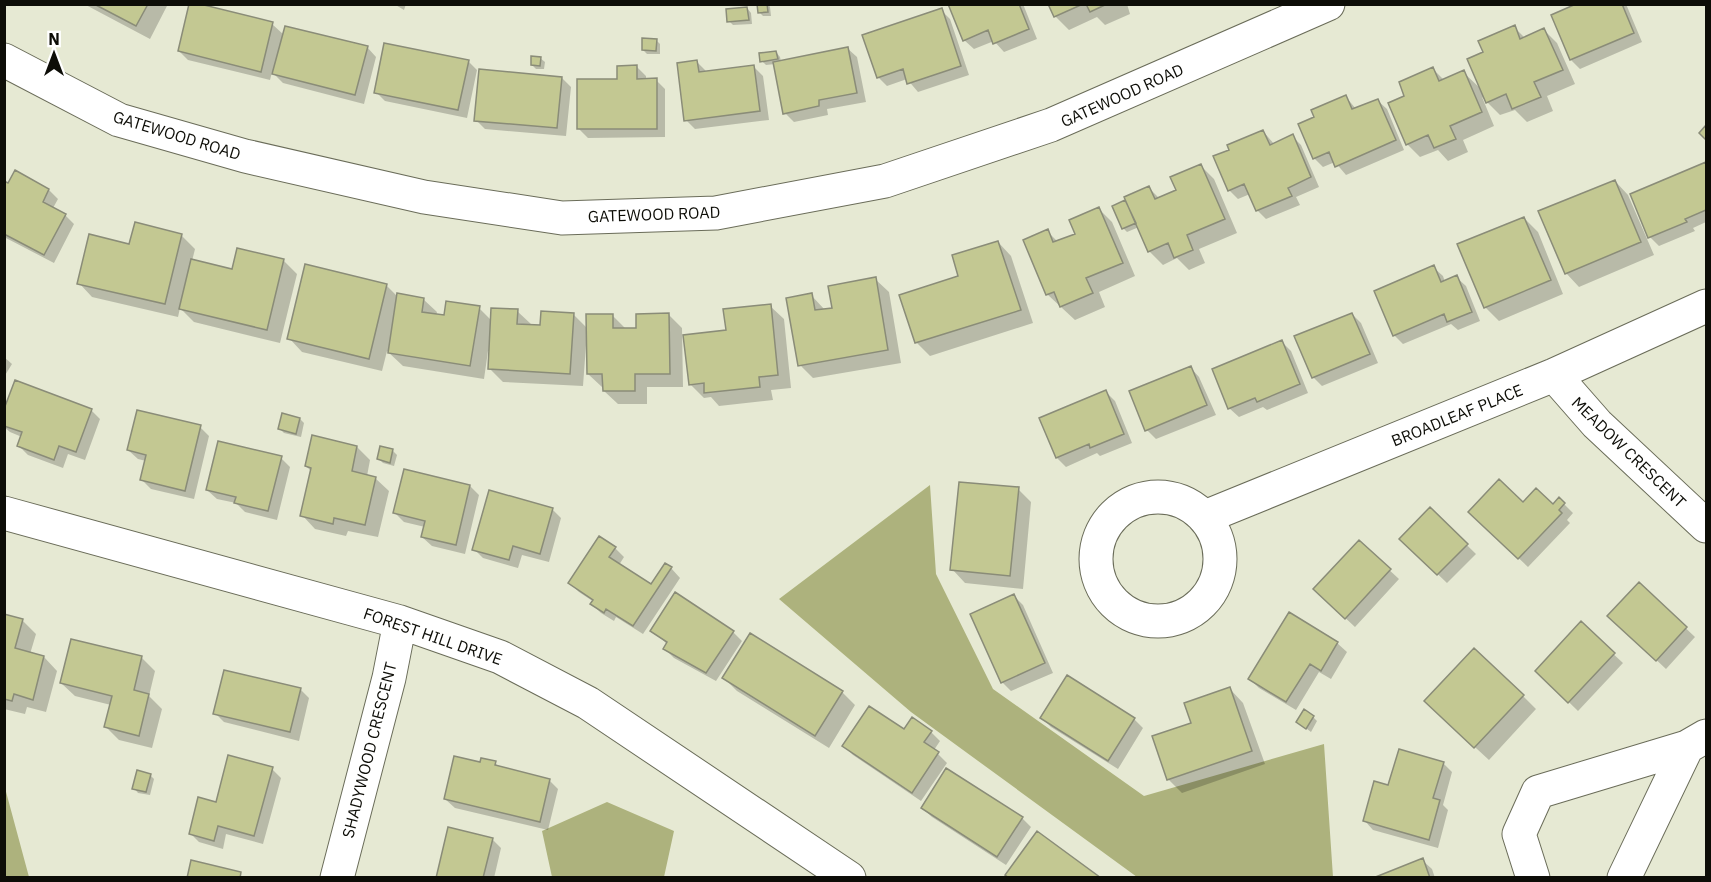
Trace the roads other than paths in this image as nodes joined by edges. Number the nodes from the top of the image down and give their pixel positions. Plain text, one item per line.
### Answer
1 (1328, 4) edge
2 (4, 60) edge
3 (1707, 306) edge
4 (1554, 375) junction
5 (4, 513) edge
6 (1205, 517) dead end
7 (1707, 526) edge
8 (400, 622) junction
9 (1697, 742) edge
10 (337, 878) edge
11 (849, 878) edge
12 (1533, 878) edge
13 (1624, 878) edge

1 - 2 street, GATEWOOD ROAD
3 - 4 street, BROADLEAF PLACE
4 - 6 street, BROADLEAF PLACE
4 - 7 street, MEADOW CRESCENT
5 - 8 street, FOREST HILL DRIVE
8 - 10 street, SHADYWOOD CRESCENT
8 - 11 street, FOREST HILL DRIVE
9 - 12 street
9 - 13 street

